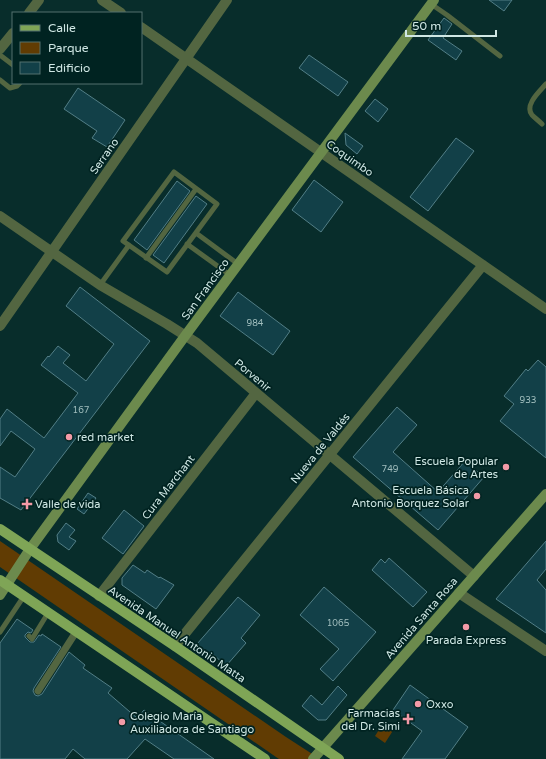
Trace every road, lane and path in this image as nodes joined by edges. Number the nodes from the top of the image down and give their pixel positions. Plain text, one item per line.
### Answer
1 (39, 0) edge
2 (102, 0) edge
3 (227, 0) edge
4 (433, 2) edge
5 (30, 12) edge
6 (120, 12) edge
7 (142, 28) edge
8 (12, 34) edge
9 (0, 49) edge
10 (0, 55) edge
11 (500, 56) dead end
12 (187, 58) junction
13 (12, 63) edge
14 (0, 80) edge
15 (18, 84) edge
16 (546, 84) edge
17 (542, 124) dead end
18 (322, 152) junction
19 (196, 189) junction
20 (0, 216) edge
21 (196, 233) junction
22 (187, 244) junction
23 (129, 245) junction
24 (52, 252) junction
25 (146, 258) junction
26 (239, 264) junction
27 (483, 265) junction
28 (230, 275) junction
29 (100, 285) junction
30 (546, 308) edge
31 (0, 326) edge
32 (185, 336) junction
33 (256, 393) junction
34 (329, 455) junction
35 (546, 494) edge
36 (0, 529) edge
37 (30, 549) junction
38 (474, 576) junction
39 (4, 583) edge
40 (459, 593) junction
41 (0, 595) edge
42 (24, 596) junction
43 (99, 596) junction
44 (48, 613) junction
45 (0, 632) edge
46 (76, 632) junction
47 (29, 636) dead end
48 (175, 646) junction
49 (546, 651) edge
50 (38, 691) dead end
51 (323, 748) junction
52 (265, 759) edge
53 (313, 759) edge
54 (339, 759) edge

1 - 5 street
2 - 6 street
3 - 12 street, Serrano
4 - 11 lane
4 - 18 main road, San Francisco
7 - 12 street, Coquimbo
8 - 9 street
10 - 13 lane
12 - 18 street, Coquimbo
12 - 24 street, Serrano
14 - 15 lane
16 - 17 lane
18 - 26 main road, San Francisco
18 - 27 street, Coquimbo
19 - 21 lane
19 - 23 lane
19 - 25 lane
20 - 24 street, Porvenir
21 - 22 lane
21 - 26 lane
22 - 25 lane
22 - 28 lane
23 - 25 lane
23 - 29 lane
24 - 29 street, Porvenir
24 - 31 street, Serrano
26 - 28 main road, San Francisco
27 - 30 street, Coquimbo
27 - 34 street, Nueva de Valdés
28 - 32 main road, San Francisco
29 - 32 street, Porvenir
32 - 33 street, Porvenir
32 - 37 main road, San Francisco
33 - 34 street, Porvenir
33 - 43 street, Cura Marchant
34 - 38 street, Porvenir
34 - 48 street, Nueva de Valdés
35 - 38 main road, Avenida Santa Rosa
36 - 37 main road, Avenida Manuel Antonio Matta
37 - 39 main road, San Francisco
37 - 43 main road, Avenida Manuel Antonio Matta
38 - 40 main road, Avenida Santa Rosa
39 - 41 main road, San Francisco
39 - 42 main road
40 - 49 street
40 - 51 main road, Avenida Santa Rosa
42 - 44 main road
42 - 45 lane
43 - 48 main road, Avenida Manuel Antonio Matta
44 - 46 main road
44 - 47 lane
46 - 50 street
46 - 52 main road
48 - 51 main road, Avenida Manuel Antonio Matta
51 - 53 main road, Avenida Santa Rosa
51 - 54 main road, Avenida Manuel Antonio Matta

